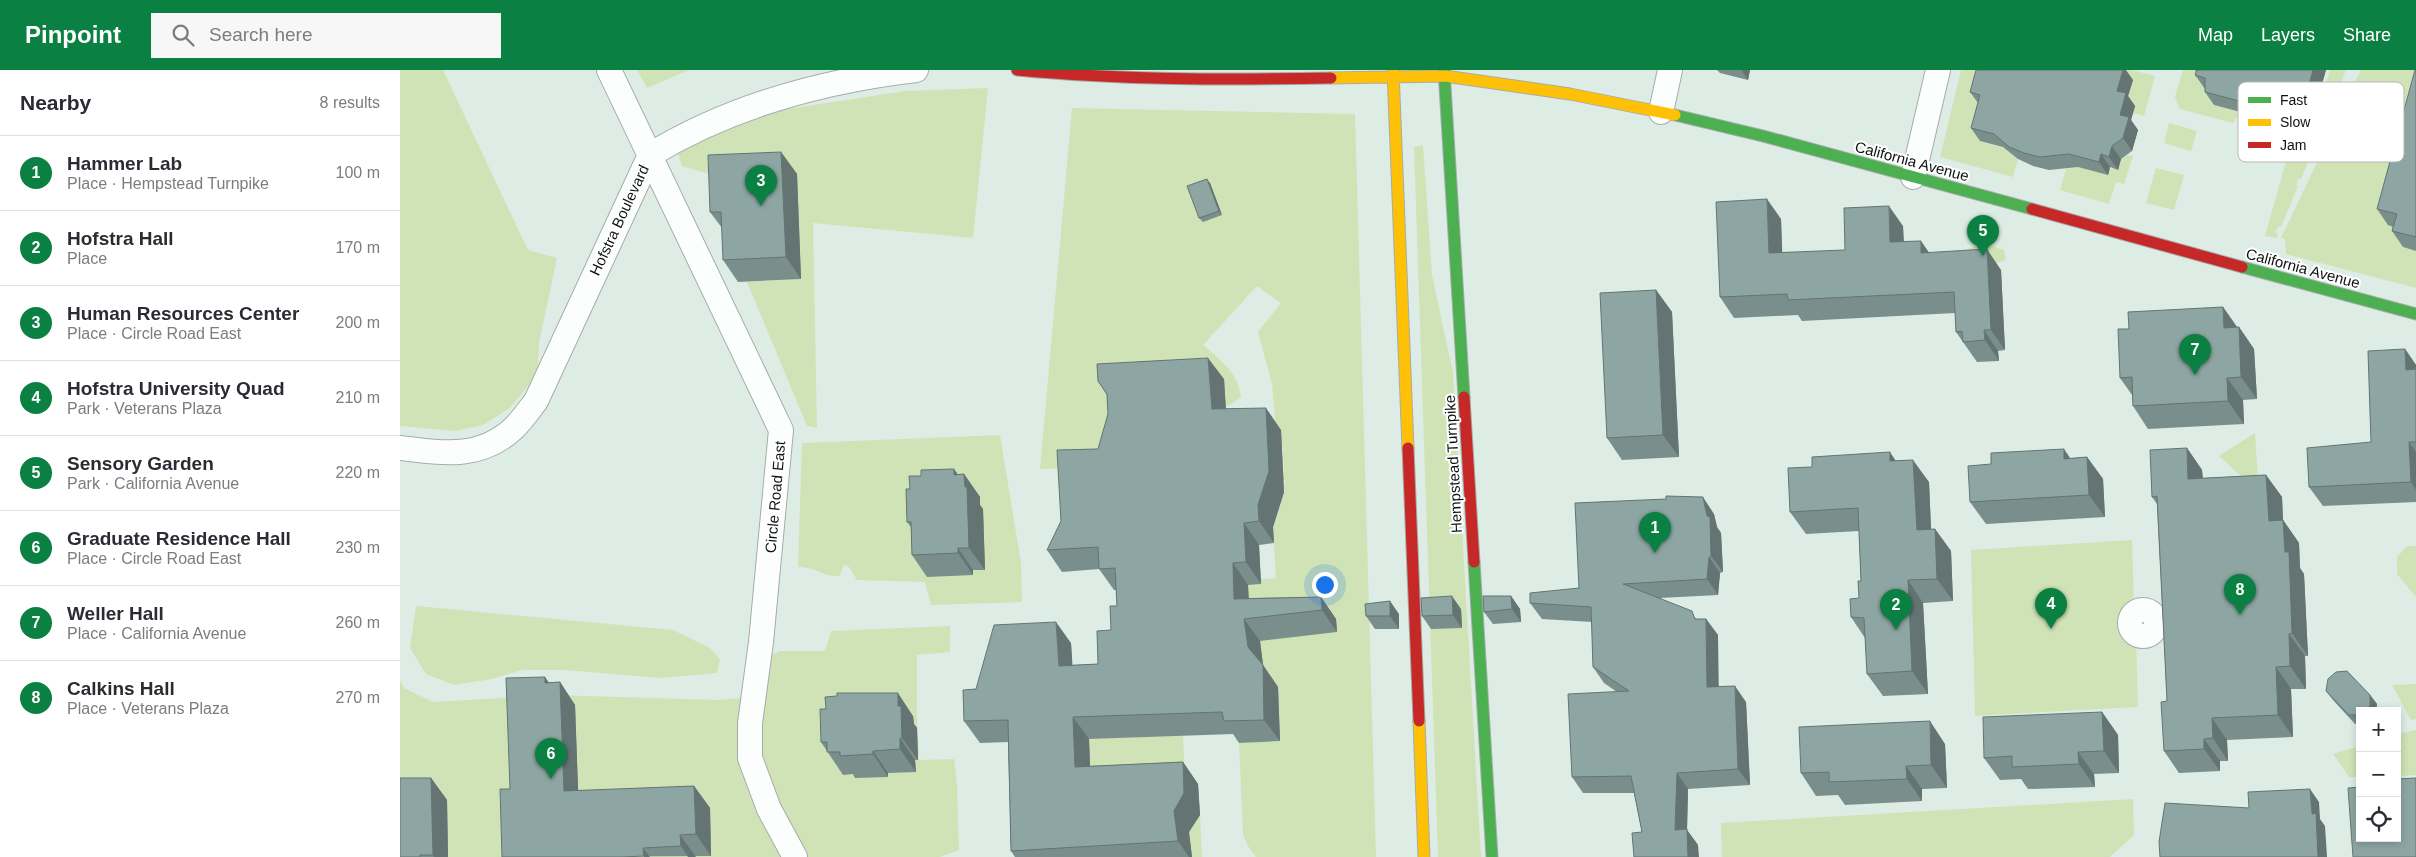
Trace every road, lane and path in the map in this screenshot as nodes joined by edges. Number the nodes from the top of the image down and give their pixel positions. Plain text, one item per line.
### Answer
1 (609, 70) edge
2 (916, 70) edge
3 (1017, 70) edge
4 (1670, 70) edge
5 (1938, 70) edge
6 (1393, 73) edge
7 (1445, 73) edge
8 (1660, 112) junction
9 (650, 155) junction
10 (1913, 177) junction
11 (2416, 314) edge
12 (400, 448) edge
13 (795, 857) edge
14 (1424, 857) edge
15 (1492, 857) edge

1 - 9 street, Circle Road East
2 - 9 street, Hofstra Boulevard
3 - 6 main road
4 - 8 street
5 - 10 street
6 - 7 main road, California Avenue
6 - 14 main road
7 - 8 main road, California Avenue
7 - 15 main road, Hempstead Turnpike
8 - 10 main road, California Avenue
9 - 12 street, Hofstra Boulevard
9 - 13 street, Circle Road East
10 - 11 main road, California Avenue

